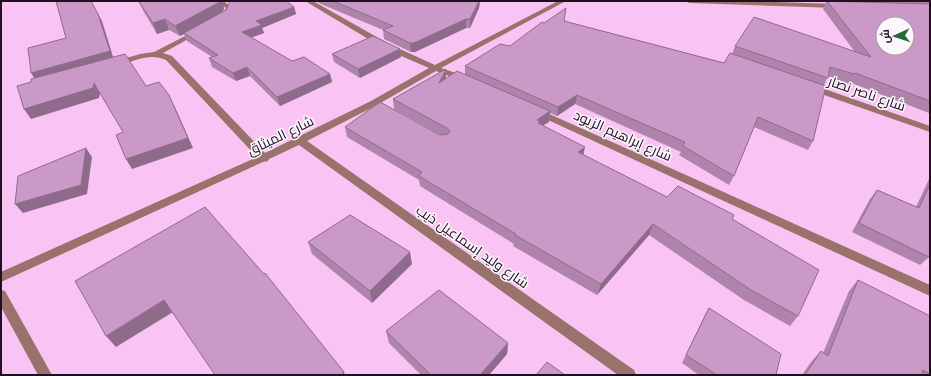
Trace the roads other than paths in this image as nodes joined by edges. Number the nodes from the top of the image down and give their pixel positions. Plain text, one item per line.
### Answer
1 (219, 1) edge
2 (308, 1) edge
3 (563, 1) edge
4 (689, 1) edge
5 (842, 6) edge
6 (215, 23) edge
7 (202, 30) edge
8 (156, 54) junction
9 (108, 66) edge
10 (434, 68) junction
11 (476, 84) edge
12 (803, 84) edge
13 (531, 109) edge
14 (930, 129) edge
15 (300, 141) junction
16 (265, 159) junction
17 (1, 277) edge
18 (930, 291) edge
19 (1, 295) edge
20 (45, 375) edge
21 (629, 375) edge

1 - 6 street
2 - 10 street
3 - 10 street, شارع الميثاق
4 - 5 street
7 - 8 street
8 - 9 street
8 - 16 street
10 - 11 street
10 - 15 street, شارع الميثاق
12 - 14 street, شارع ناصر نصار
13 - 18 street, شارع إبراهيم الزيود
15 - 16 street, شارع الميثاق
15 - 21 street, شارع وليد إسماعيل ذيب
16 - 17 street, شارع الميثاق
19 - 20 street

